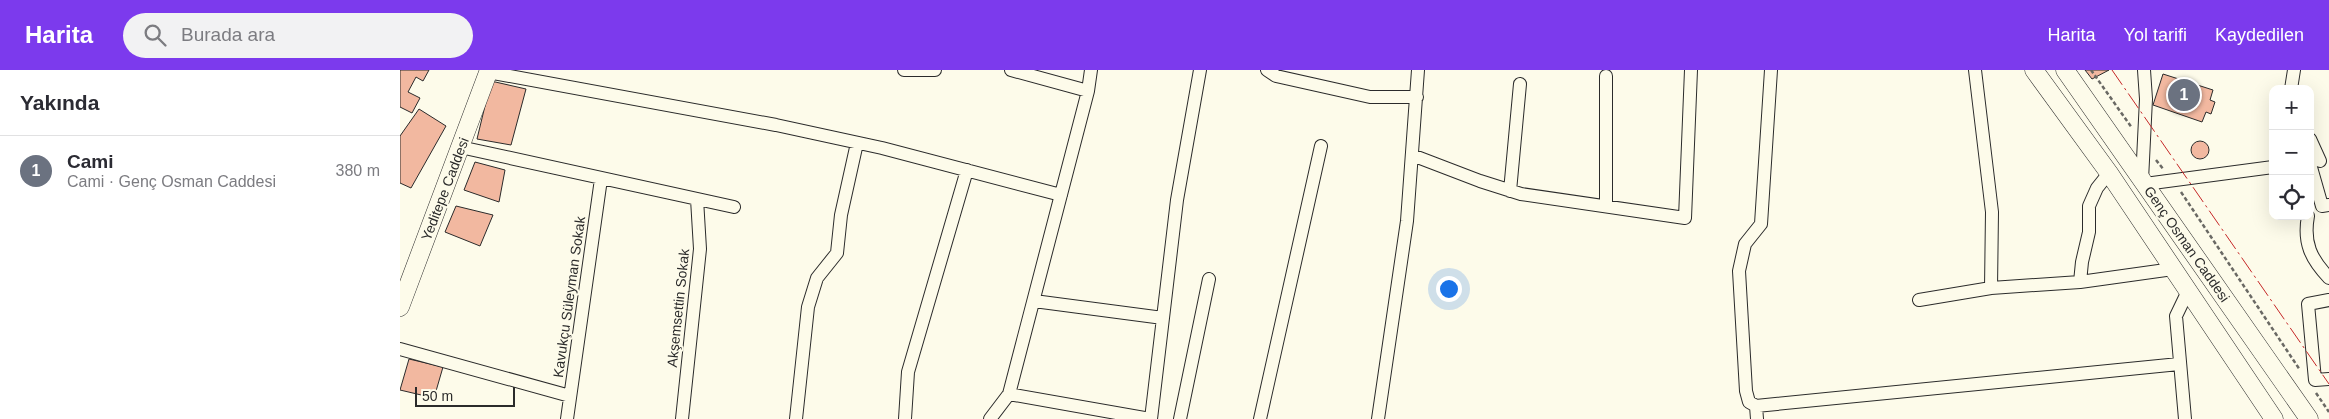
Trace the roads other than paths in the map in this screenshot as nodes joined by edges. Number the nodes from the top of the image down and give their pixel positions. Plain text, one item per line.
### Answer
1 (904, 70) edge
2 (935, 70) edge
3 (1011, 70) edge
4 (1090, 70) edge
5 (1200, 70) edge
6 (1267, 70) edge
7 (1418, 70) edge
8 (1692, 70) edge
9 (1772, 70) edge
10 (1976, 70) edge
11 (2034, 70) edge
12 (2065, 70) edge
13 (2144, 70) edge
14 (2294, 70) edge
15 (489, 71) edge
16 (1606, 76) dead end
17 (1520, 84) dead end
18 (2291, 85) edge
19 (1088, 91) junction
20 (1417, 97) junction
21 (857, 143) junction
22 (1321, 146) dead end
23 (460, 147) junction
24 (1412, 155) junction
25 (2317, 162) edge
26 (2269, 168) edge
27 (967, 170) junction
28 (2109, 174) junction
29 (601, 179) junction
30 (2143, 182) junction
31 (1510, 191) junction
32 (1061, 195) junction
33 (697, 200) junction
34 (1606, 206) junction
35 (734, 207) dead end
36 (2320, 207) edge
37 (2307, 220) edge
38 (2173, 269) junction
39 (2329, 278) edge
40 (1209, 279) dead end
41 (2080, 282) junction
42 (1991, 288) junction
43 (2188, 291) junction
44 (1919, 300) dead end
45 (2329, 300) edge
46 (1034, 301) junction
47 (400, 307) edge
48 (1163, 318) junction
49 (400, 349) edge
50 (2179, 364) junction
51 (2329, 379) edge
52 (1009, 394) junction
53 (570, 396) junction
54 (1756, 406) junction
55 (567, 419) edge
56 (682, 419) edge
57 (796, 419) edge
58 (905, 419) edge
59 (990, 419) edge
60 (1151, 419) edge
61 (1180, 419) edge
62 (1260, 419) edge
63 (1378, 419) edge
64 (1757, 419) edge
65 (2185, 419) edge
66 (2274, 419) edge
67 (2309, 419) edge

1 - 2 street
3 - 19 street
4 - 19 street
5 - 48 street
6 - 20 street
7 - 20 street
8 - 34 street
9 - 54 street
10 - 42 street
11 - 28 main road, Genç Osman Caddesi
12 - 30 main road, Genç Osman Caddesi
13 - 30 street
14 - 18 street
15 - 21 street
15 - 23 main road, Yeditepe Caddesi
16 - 34 street
17 - 31 street
19 - 32 street
20 - 24 street
21 - 27 street
21 - 57 street
22 - 62 street
23 - 29 street
23 - 47 main road, Yeditepe Caddesi
24 - 31 street
24 - 63 street
25 - 36 street
26 - 30 street
27 - 32 street
27 - 58 street
28 - 38 main road, Genç Osman Caddesi
28 - 41 street
29 - 33 street
29 - 53 street, Kavukçu Süleyman Sokak
30 - 67 main road, Genç Osman Caddesi
31 - 34 street
32 - 46 street
33 - 35 street
33 - 56 street, Akşemsettin Sokak
37 - 39 street
38 - 41 street
38 - 43 main road, Genç Osman Caddesi
40 - 61 street
41 - 42 street
42 - 44 street
43 - 50 street
43 - 66 main road, Genç Osman Caddesi
45 - 51 street
46 - 48 street
46 - 52 street
48 - 60 street
49 - 53 street
50 - 54 street
50 - 65 street
52 - 59 street
52 - 60 street
53 - 55 street, Kavukçu Süleyman Sokak
54 - 64 street

